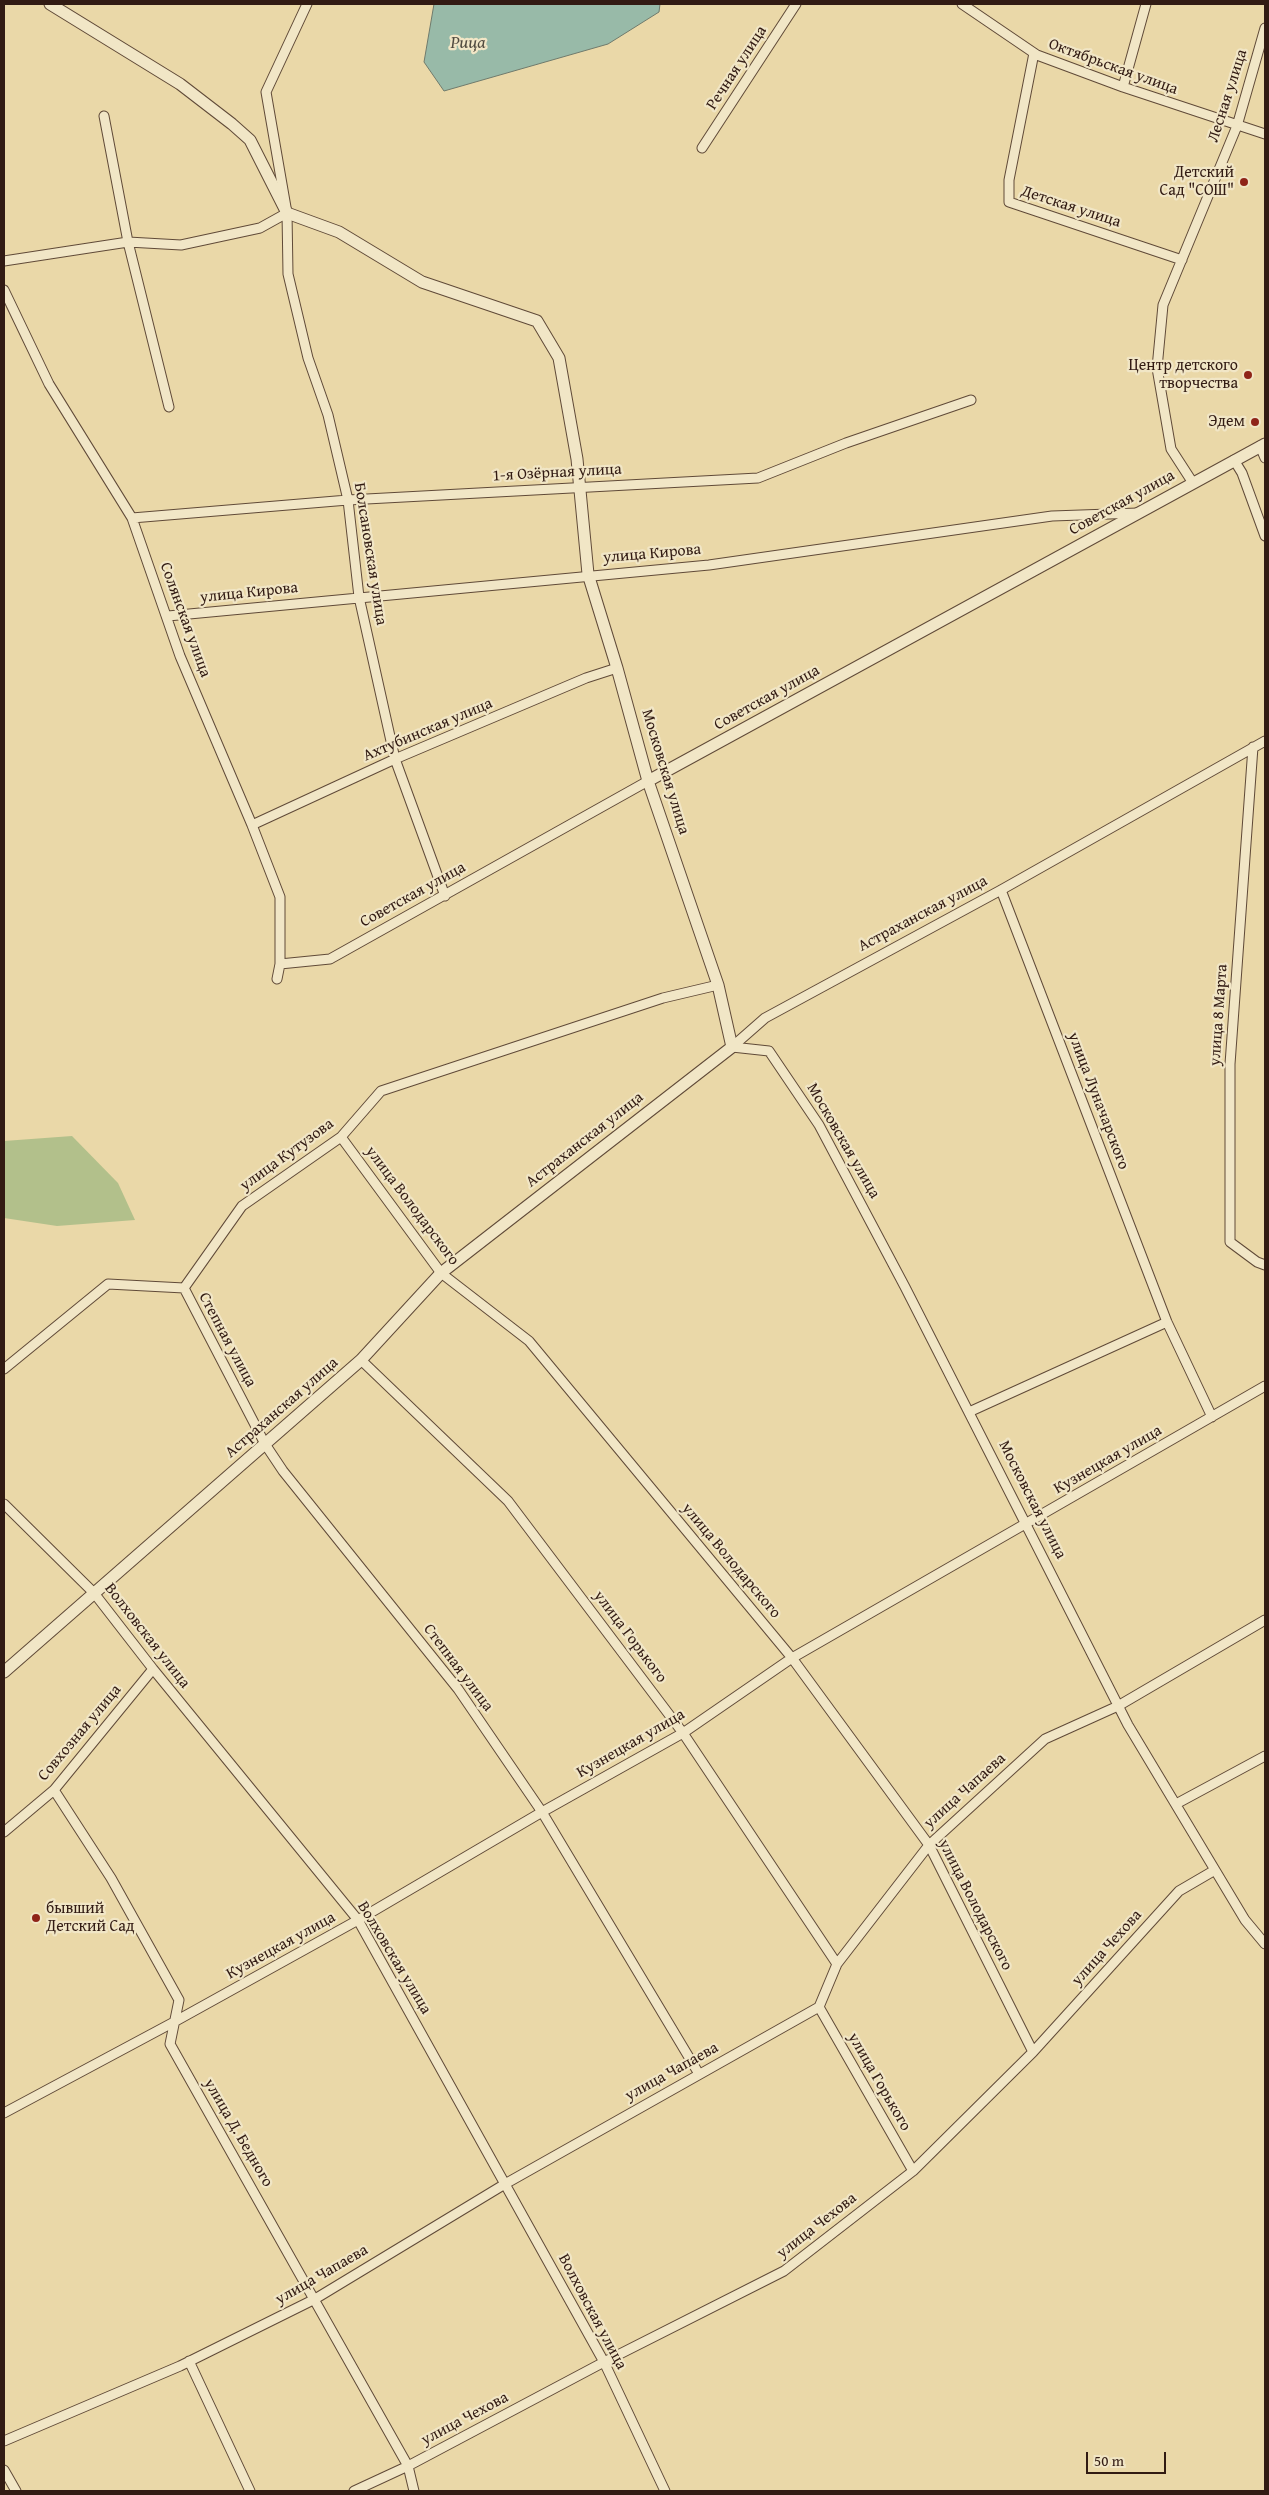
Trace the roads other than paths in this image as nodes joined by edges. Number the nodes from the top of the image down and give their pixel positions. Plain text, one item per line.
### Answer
1 (50, 4) edge
2 (307, 4) edge
3 (796, 4) edge
4 (962, 4) edge
5 (1146, 4) edge
6 (1265, 28) edge
7 (1034, 54) junction
8 (1123, 87) junction
9 (104, 116) dead end
10 (1237, 126) junction
11 (1265, 134) edge
12 (702, 148) dead end
13 (287, 213) junction
14 (128, 242) junction
15 (1182, 260) junction
16 (4, 261) edge
17 (4, 290) edge
18 (971, 400) dead end
19 (169, 407) dead end
20 (1263, 445) edge
21 (1265, 458) edge
22 (1234, 460) junction
23 (1193, 483) junction
24 (580, 487) junction
25 (348, 500) junction
26 (1138, 513) junction
27 (132, 518) junction
28 (1265, 536) edge
29 (588, 574) junction
30 (359, 597) junction
31 (168, 616) junction
32 (617, 668) junction
33 (1265, 741) edge
34 (1253, 748) junction
35 (395, 759) junction
36 (648, 781) junction
37 (252, 825) junction
38 (1001, 890) junction
39 (445, 896) junction
40 (280, 964) junction
41 (277, 979) dead end
42 (718, 985) junction
43 (732, 1046) junction
44 (342, 1137) junction
45 (1265, 1265) edge
46 (441, 1273) junction
47 (184, 1288) junction
48 (1167, 1322) junction
49 (361, 1360) junction
50 (4, 1369) edge
51 (1265, 1386) edge
52 (969, 1412) junction
53 (1212, 1417) junction
54 (265, 1444) junction
55 (4, 1504) edge
56 (1026, 1524) junction
57 (94, 1593) junction
58 (1265, 1620) edge
59 (792, 1658) junction
60 (153, 1669) junction
61 (4, 1672) edge
62 (1118, 1706) junction
63 (683, 1733) junction
64 (1265, 1756) edge
65 (54, 1790) junction
66 (1176, 1804) junction
67 (542, 1812) junction
68 (4, 1832) edge
69 (929, 1845) junction
70 (1215, 1870) junction
71 (358, 1920) junction
72 (1264, 1939) edge
73 (837, 1964) junction
74 (819, 2007) junction
75 (174, 2022) junction
76 (1033, 2052) junction
77 (699, 2074) junction
78 (4, 2113) edge
79 (913, 2171) junction
80 (505, 2184) junction
81 (316, 2299) junction
82 (189, 2361) junction
83 (604, 2362) junction
84 (4, 2441) edge
85 (408, 2466) junction
86 (4, 2470) edge
87 (16, 2491) edge
88 (250, 2491) edge
89 (354, 2491) edge
90 (414, 2491) edge
91 (665, 2491) edge

1 - 13 street
2 - 13 street, Болсановская улица
3 - 12 street, Речная улица
4 - 7 street, Октябрьская улица
5 - 8 street
6 - 10 street, Лесная улица
7 - 8 street, Октябрьская улица
7 - 15 street, Детская улица
8 - 10 street, Октябрьская улица
9 - 14 street
10 - 11 street, Октябрьская улица
10 - 15 street, Лесная улица
13 - 14 street
13 - 24 street, Московская улица
13 - 25 street, Болсановская улица
14 - 16 street
14 - 19 street
15 - 23 street, Лесная улица
17 - 27 street, Солянская улица
18 - 24 street, 1-я Озёрная улица
20 - 21 street
20 - 22 street, Советская улица
22 - 23 street, Советская улица
22 - 28 street
23 - 26 street, Советская улица
24 - 25 street, 1-я Озёрная улица
24 - 29 street, Московская улица
25 - 27 street, 1-я Озёрная улица
25 - 30 street, Болсановская улица
26 - 29 street, улица Кирова
26 - 36 street, Советская улица
27 - 31 street, Солянская улица
29 - 30 street, улица Кирова
29 - 32 street, Московская улица
30 - 31 street, улица Кирова
30 - 35 street, Болсановская улица
31 - 37 street, Солянская улица
32 - 35 street, Ахтубинская улица
32 - 36 street, Московская улица
33 - 34 street, Астраханская улица
34 - 38 street, Астраханская улица
34 - 45 street, улица 8 Марта
35 - 37 street, Ахтубинская улица
35 - 39 street, Болсановская улица
36 - 39 street, Советская улица
36 - 42 street, Московская улица
37 - 40 street, Солянская улица
38 - 43 street, Астраханская улица
38 - 48 street, улица Луначарского
39 - 40 street, Советская улица
40 - 41 street, Солянская улица
42 - 43 street, Московская улица
42 - 44 street, улица Кутузова
43 - 46 street, Астраханская улица
43 - 52 street, Московская улица
44 - 46 street, улица Володарского
44 - 47 street, улица Кутузова
46 - 49 street, Астраханская улица
46 - 59 street, улица Володарского
47 - 50 street
47 - 54 street, Степная улица
48 - 52 street
48 - 53 street, улица Луначарского
49 - 54 street, Астраханская улица
49 - 63 street, улица Горького
51 - 53 street, Кузнецкая улица
52 - 56 street, Московская улица
53 - 56 street, Кузнецкая улица
54 - 57 street, Астраханская улица
54 - 67 street, Степная улица
55 - 57 street, Волховская улица
56 - 59 street, Кузнецкая улица
56 - 62 street, Московская улица
57 - 60 street, Волховская улица
57 - 61 street, Астраханская улица
58 - 62 street, улица Чапаева
59 - 63 street, Кузнецкая улица
59 - 69 street, улица Володарского
60 - 65 street, Совхозная улица
60 - 71 street, Волховская улица
62 - 66 street, Московская улица
62 - 69 street, улица Чапаева
63 - 67 street, Кузнецкая улица
63 - 73 street, улица Горького
64 - 66 street
65 - 68 street, Совхозная улица
65 - 75 street, улица Д. Бедного
66 - 70 street, Московская улица
67 - 71 street, Кузнецкая улица
67 - 77 street, Степная улица
69 - 73 street, улица Чапаева
69 - 76 street, улица Володарского
70 - 72 street, Московская улица
70 - 76 street, улица Чехова
71 - 75 street, Кузнецкая улица
71 - 80 street, Волховская улица
73 - 74 street, улица Чапаева
74 - 77 street, улица Чапаева
74 - 79 street, улица Горького
75 - 78 street, Кузнецкая улица
75 - 81 street, улица Д. Бедного
76 - 79 street, улица Чехова
77 - 80 street, улица Чапаева
79 - 83 street, улица Чехова
80 - 81 street, улица Чапаева
80 - 83 street, Волховская улица
81 - 82 street, улица Чапаева
81 - 85 street, улица Д. Бедного
82 - 84 street, улица Чапаева
82 - 88 street
83 - 85 street, улица Чехова
83 - 91 street, Волховская улица
85 - 89 street, улица Чехова
85 - 90 street, улица Д. Бедного
86 - 87 street

